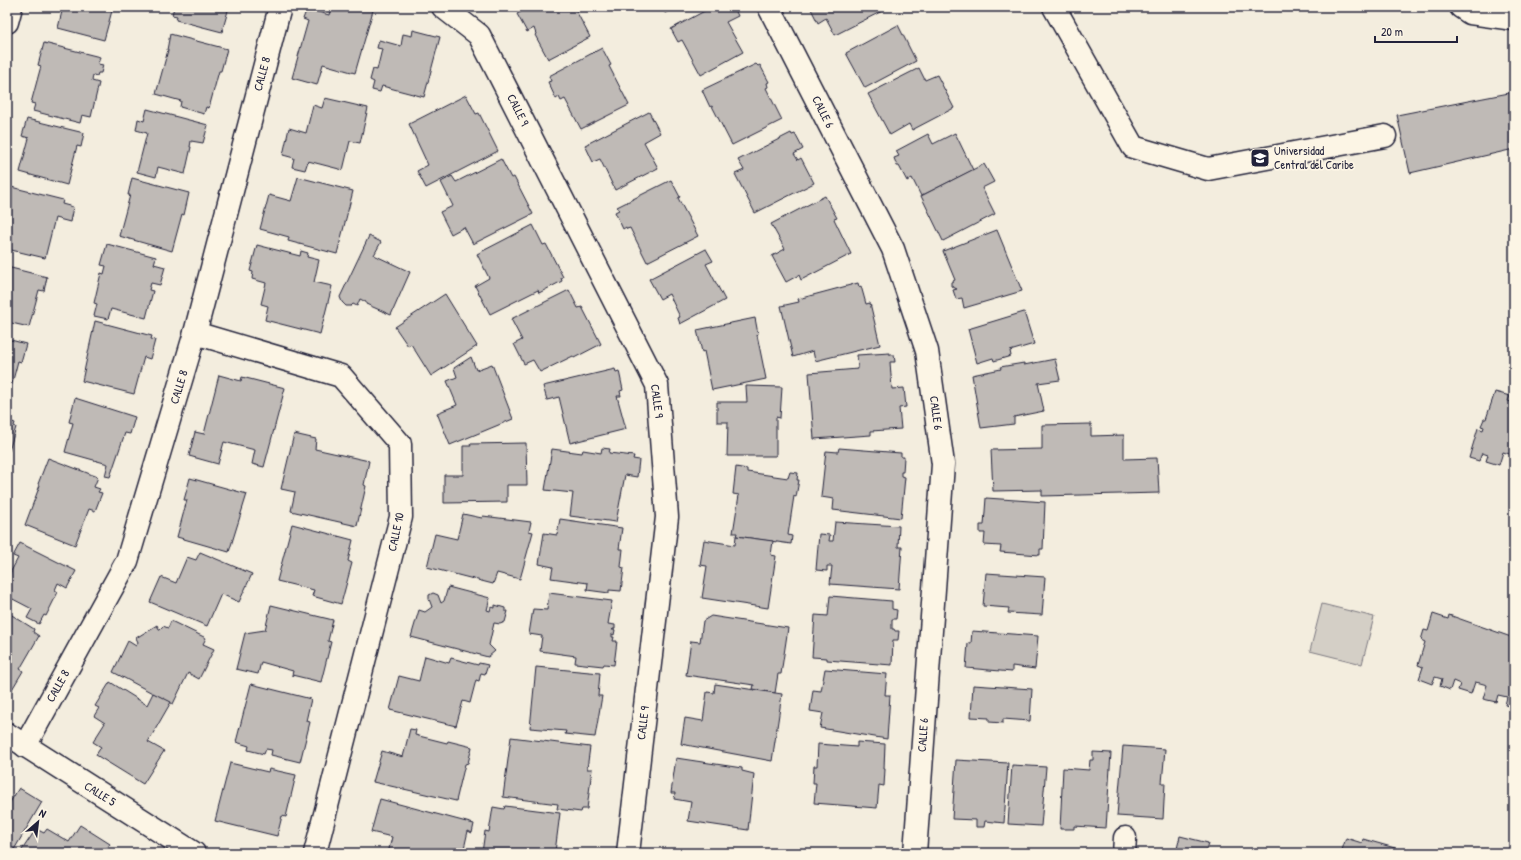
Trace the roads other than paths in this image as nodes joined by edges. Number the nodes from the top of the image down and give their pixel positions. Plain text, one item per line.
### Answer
1 (11, 7) edge
2 (280, 7) edge
3 (443, 7) edge
4 (769, 7) edge
5 (1054, 7) edge
6 (1461, 7) edge
7 (1514, 19) edge
8 (7, 22) edge
9 (1385, 136) dead end
10 (195, 333) junction
11 (7, 734) edge
12 (25, 746) junction
13 (194, 853) edge
14 (315, 853) edge
15 (628, 853) edge
16 (915, 853) edge

1 - 8 street
2 - 10 street, CALLE 8
3 - 15 street, CALLE 9
4 - 16 street, CALLE 6
5 - 9 street
6 - 7 street
10 - 12 street, CALLE 8
10 - 14 street, CALLE 10
11 - 12 street, CALLE 5
12 - 13 street, CALLE 5

